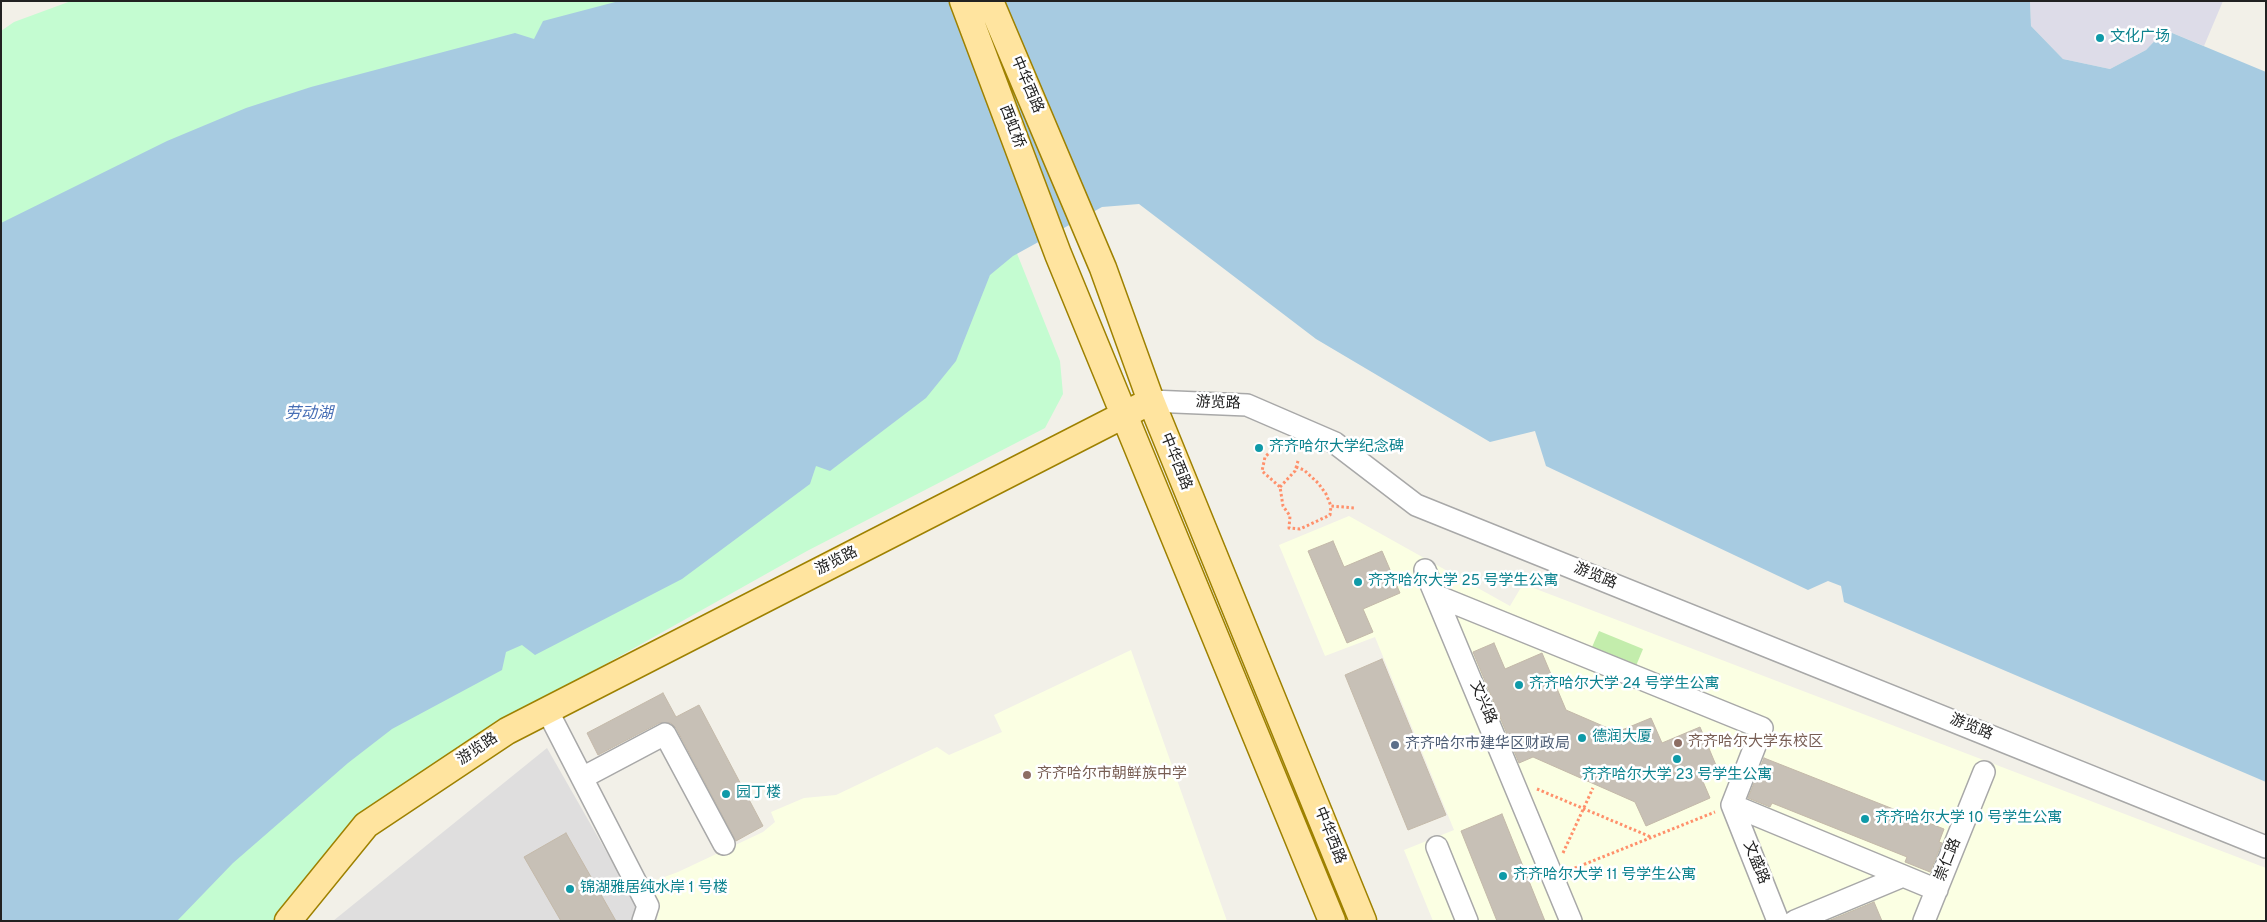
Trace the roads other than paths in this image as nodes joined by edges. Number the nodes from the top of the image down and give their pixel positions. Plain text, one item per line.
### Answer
1 (963, 1) edge
2 (990, 1) edge
3 (1058, 254) joint
4 (1150, 401) junction
5 (1124, 415) junction
6 (1425, 570) dead end
7 (1436, 596) junction
8 (547, 710) junction
9 (1984, 772) dead end
10 (582, 778) junction
11 (1732, 805) junction
12 (724, 844) dead end
13 (1437, 847) dead end
14 (2266, 847) edge
15 (1903, 876) junction
16 (1937, 890) junction
17 (288, 921) edge
18 (643, 921) edge
19 (1332, 921) edge
20 (1363, 921) edge
21 (1467, 921) edge
22 (1571, 921) edge
23 (1778, 921) edge
24 (1795, 921) edge
25 (1924, 921) edge

1 - 3 main road, 西虹桥
2 - 4 main road, 中华西路
3 - 5 main road, 中华西路
4 - 5 main road, 游览路
4 - 14 street, 游览路
4 - 20 main road, 中华西路
5 - 8 main road, 游览路
5 - 19 main road, 中华西路
6 - 7 street, 文兴路
7 - 11 street
7 - 22 street, 文兴路
8 - 10 street
8 - 17 main road, 游览路
9 - 16 street, 崇仁路
10 - 12 street
10 - 18 street
11 - 15 street
11 - 23 street, 文盛路
13 - 21 street
15 - 16 street
15 - 24 street
16 - 25 street, 崇仁路

